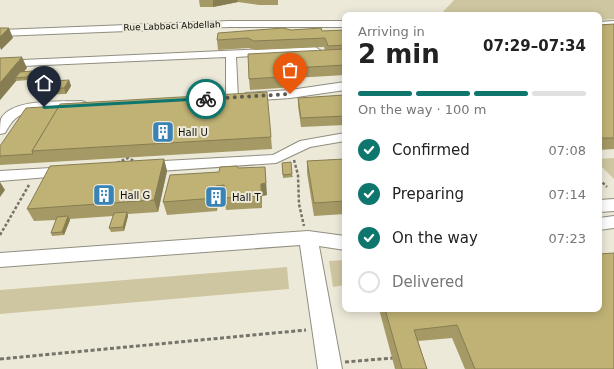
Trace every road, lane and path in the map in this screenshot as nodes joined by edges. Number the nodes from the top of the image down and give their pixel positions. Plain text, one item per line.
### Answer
1 (342, 23) edge
2 (614, 23) edge
3 (602, 24) edge
4 (0, 32) edge
5 (315, 50) edge
6 (231, 54) junction
7 (0, 64) edge
8 (342, 86) edge
9 (216, 98) edge
10 (232, 98) junction
11 (91, 105) edge
12 (1, 127) edge
13 (342, 137) edge
14 (129, 163) joint
15 (115, 164) edge
16 (80, 171) edge
17 (298, 175) dead end
18 (0, 176) edge
19 (602, 182) edge
20 (607, 187) dead end
21 (25, 191) dead end
22 (614, 205) edge
23 (602, 206) edge
24 (614, 222) edge
25 (602, 224) edge
26 (0, 235) edge
27 (308, 238) junction
28 (342, 243) edge
29 (0, 260) edge
30 (323, 328) junction
31 (393, 358) dead end
32 (0, 359) edge
33 (329, 366) edge

1 - 4 street, Rue Labbaci Abdellah
2 - 3 street
5 - 6 street
6 - 7 street
6 - 10 street
8 - 10 street
9 - 10 street
11 - 12 street
13 - 14 street
14 - 15 path
16 - 18 street
17 - 27 path
19 - 20 path
21 - 26 path
22 - 23 street
24 - 25 street
27 - 28 street
27 - 29 street
27 - 30 street
30 - 32 path
30 - 33 street
31 - 33 path

